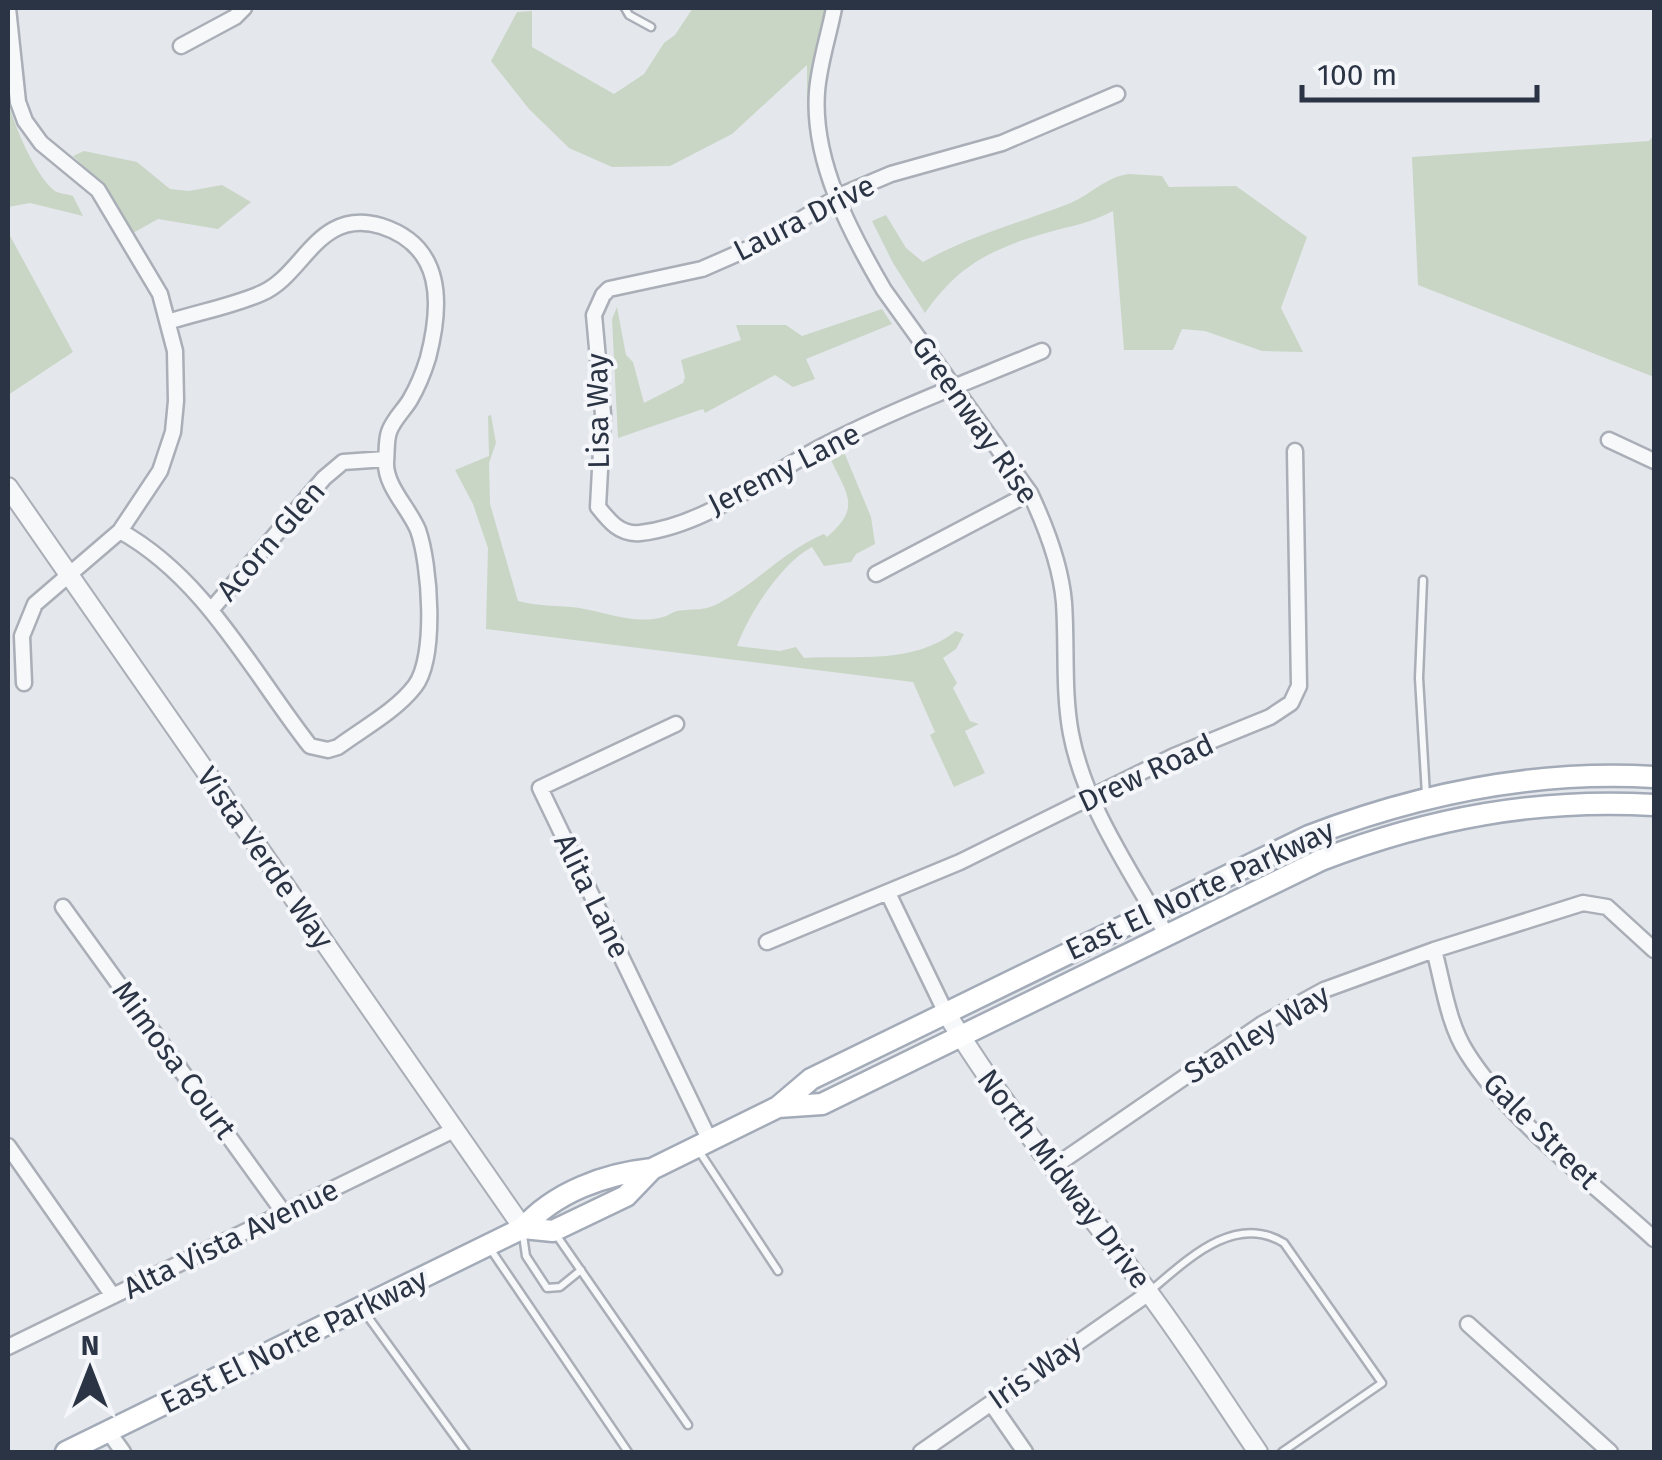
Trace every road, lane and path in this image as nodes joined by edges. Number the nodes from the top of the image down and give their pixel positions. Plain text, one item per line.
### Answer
1 (8, 8) edge
2 (244, 8) edge
3 (625, 8) edge
4 (834, 8) edge
5 (651, 27) dead end
6 (180, 46) dead end
7 (1117, 94) dead end
8 (839, 196) junction
9 (603, 295) joint
10 (168, 322) junction
11 (1042, 350) dead end
12 (956, 387) junction
13 (1609, 440) dead end
14 (1296, 451) dead end
15 (386, 459) junction
16 (1654, 461) edge
17 (8, 487) edge
18 (1030, 493) junction
19 (611, 524) joint
20 (120, 530) junction
21 (876, 574) dead end
22 (70, 576) junction
23 (1423, 580) dead end
24 (212, 610) junction
25 (24, 682) dead end
26 (676, 724) dead end
27 (1654, 777) edge
28 (1426, 796) junction
29 (1092, 798) junction
30 (1654, 805) edge
31 (888, 893) junction
32 (62, 907) dead end
33 (1153, 910) junction
34 (1167, 936) junction
35 (766, 942) dead end
36 (1434, 950) junction
37 (1654, 950) edge
38 (945, 1011) junction
39 (961, 1036) junction
40 (778, 1107) junction
41 (454, 1130) junction
42 (702, 1142) junction
43 (8, 1146) edge
44 (652, 1168) junction
45 (1052, 1168) junction
46 (284, 1214) junction
47 (522, 1228) junction
48 (553, 1231) junction
49 (1654, 1239) edge
50 (488, 1246) junction
51 (581, 1270) junction
52 (778, 1270) dead end
53 (1149, 1292) junction
54 (113, 1296) junction
55 (362, 1310) junction
56 (1468, 1324) dead end
57 (8, 1347) edge
58 (990, 1403) junction
59 (688, 1425) dead end
60 (108, 1431) junction
61 (66, 1452) edge
62 (123, 1452) edge
63 (466, 1452) edge
64 (628, 1452) edge
65 (922, 1452) edge
66 (1025, 1452) edge
67 (1258, 1452) edge
68 (1282, 1452) edge
69 (1610, 1452) edge

1 - 10 street
2 - 6 street
3 - 5 lane
4 - 8 street, Greenway Rise
7 - 8 street, Laura Drive
8 - 9 street, Laura Drive
8 - 12 street, Greenway Rise
9 - 19 street, Lisa Way
10 - 15 street
10 - 20 street
11 - 12 street, Jeremy Lane
12 - 18 street, Greenway Rise
12 - 19 street, Jeremy Lane
13 - 16 street
14 - 29 street, Drew Road
15 - 24 street, Acorn Glen
15 - 24 street
17 - 22 street, Vista Verde Way
18 - 21 street
18 - 29 street, Greenway Rise
20 - 22 street
20 - 24 street
22 - 25 street
22 - 41 street, Vista Verde Way
23 - 28 lane
26 - 42 street, Alita Lane
27 - 28 main road, East El Norte Parkway
28 - 33 main road, East El Norte Parkway
29 - 31 street, Drew Road
29 - 33 street, Greenway Rise
30 - 34 main road, East El Norte Parkway
31 - 35 street, Drew Road
31 - 38 street, North Midway Drive
32 - 46 street, Mimosa Court
33 - 34 street, Greenway Rise
33 - 38 main road, East El Norte Parkway
34 - 39 main road, East El Norte Parkway
36 - 37 street, Stanley Way
36 - 45 street, Stanley Way
36 - 49 street, Gale Street
38 - 39 street, North Midway Drive
38 - 40 main road, East El Norte Parkway
39 - 40 main road, East El Norte Parkway
39 - 45 street, North Midway Drive
40 - 42 main road, East El Norte Parkway
41 - 46 street, Alta Vista Avenue
41 - 47 street, Vista Verde Way
42 - 44 main road, East El Norte Parkway
42 - 52 lane
43 - 54 street
44 - 47 main road, East El Norte Parkway
44 - 48 main road, East El Norte Parkway
45 - 53 street, North Midway Drive
46 - 54 street, Alta Vista Avenue
47 - 48 main road
47 - 50 main road, East El Norte Parkway
47 - 51 lane
48 - 51 lane
50 - 55 main road, East El Norte Parkway
50 - 64 lane
51 - 59 lane
53 - 58 street, Iris Way
53 - 67 street, North Midway Drive
53 - 68 lane
54 - 57 street, Alta Vista Avenue
55 - 60 main road, East El Norte Parkway
55 - 63 lane
56 - 69 street
58 - 65 street, Iris Way
58 - 66 street
60 - 61 main road, East El Norte Parkway
60 - 62 street

